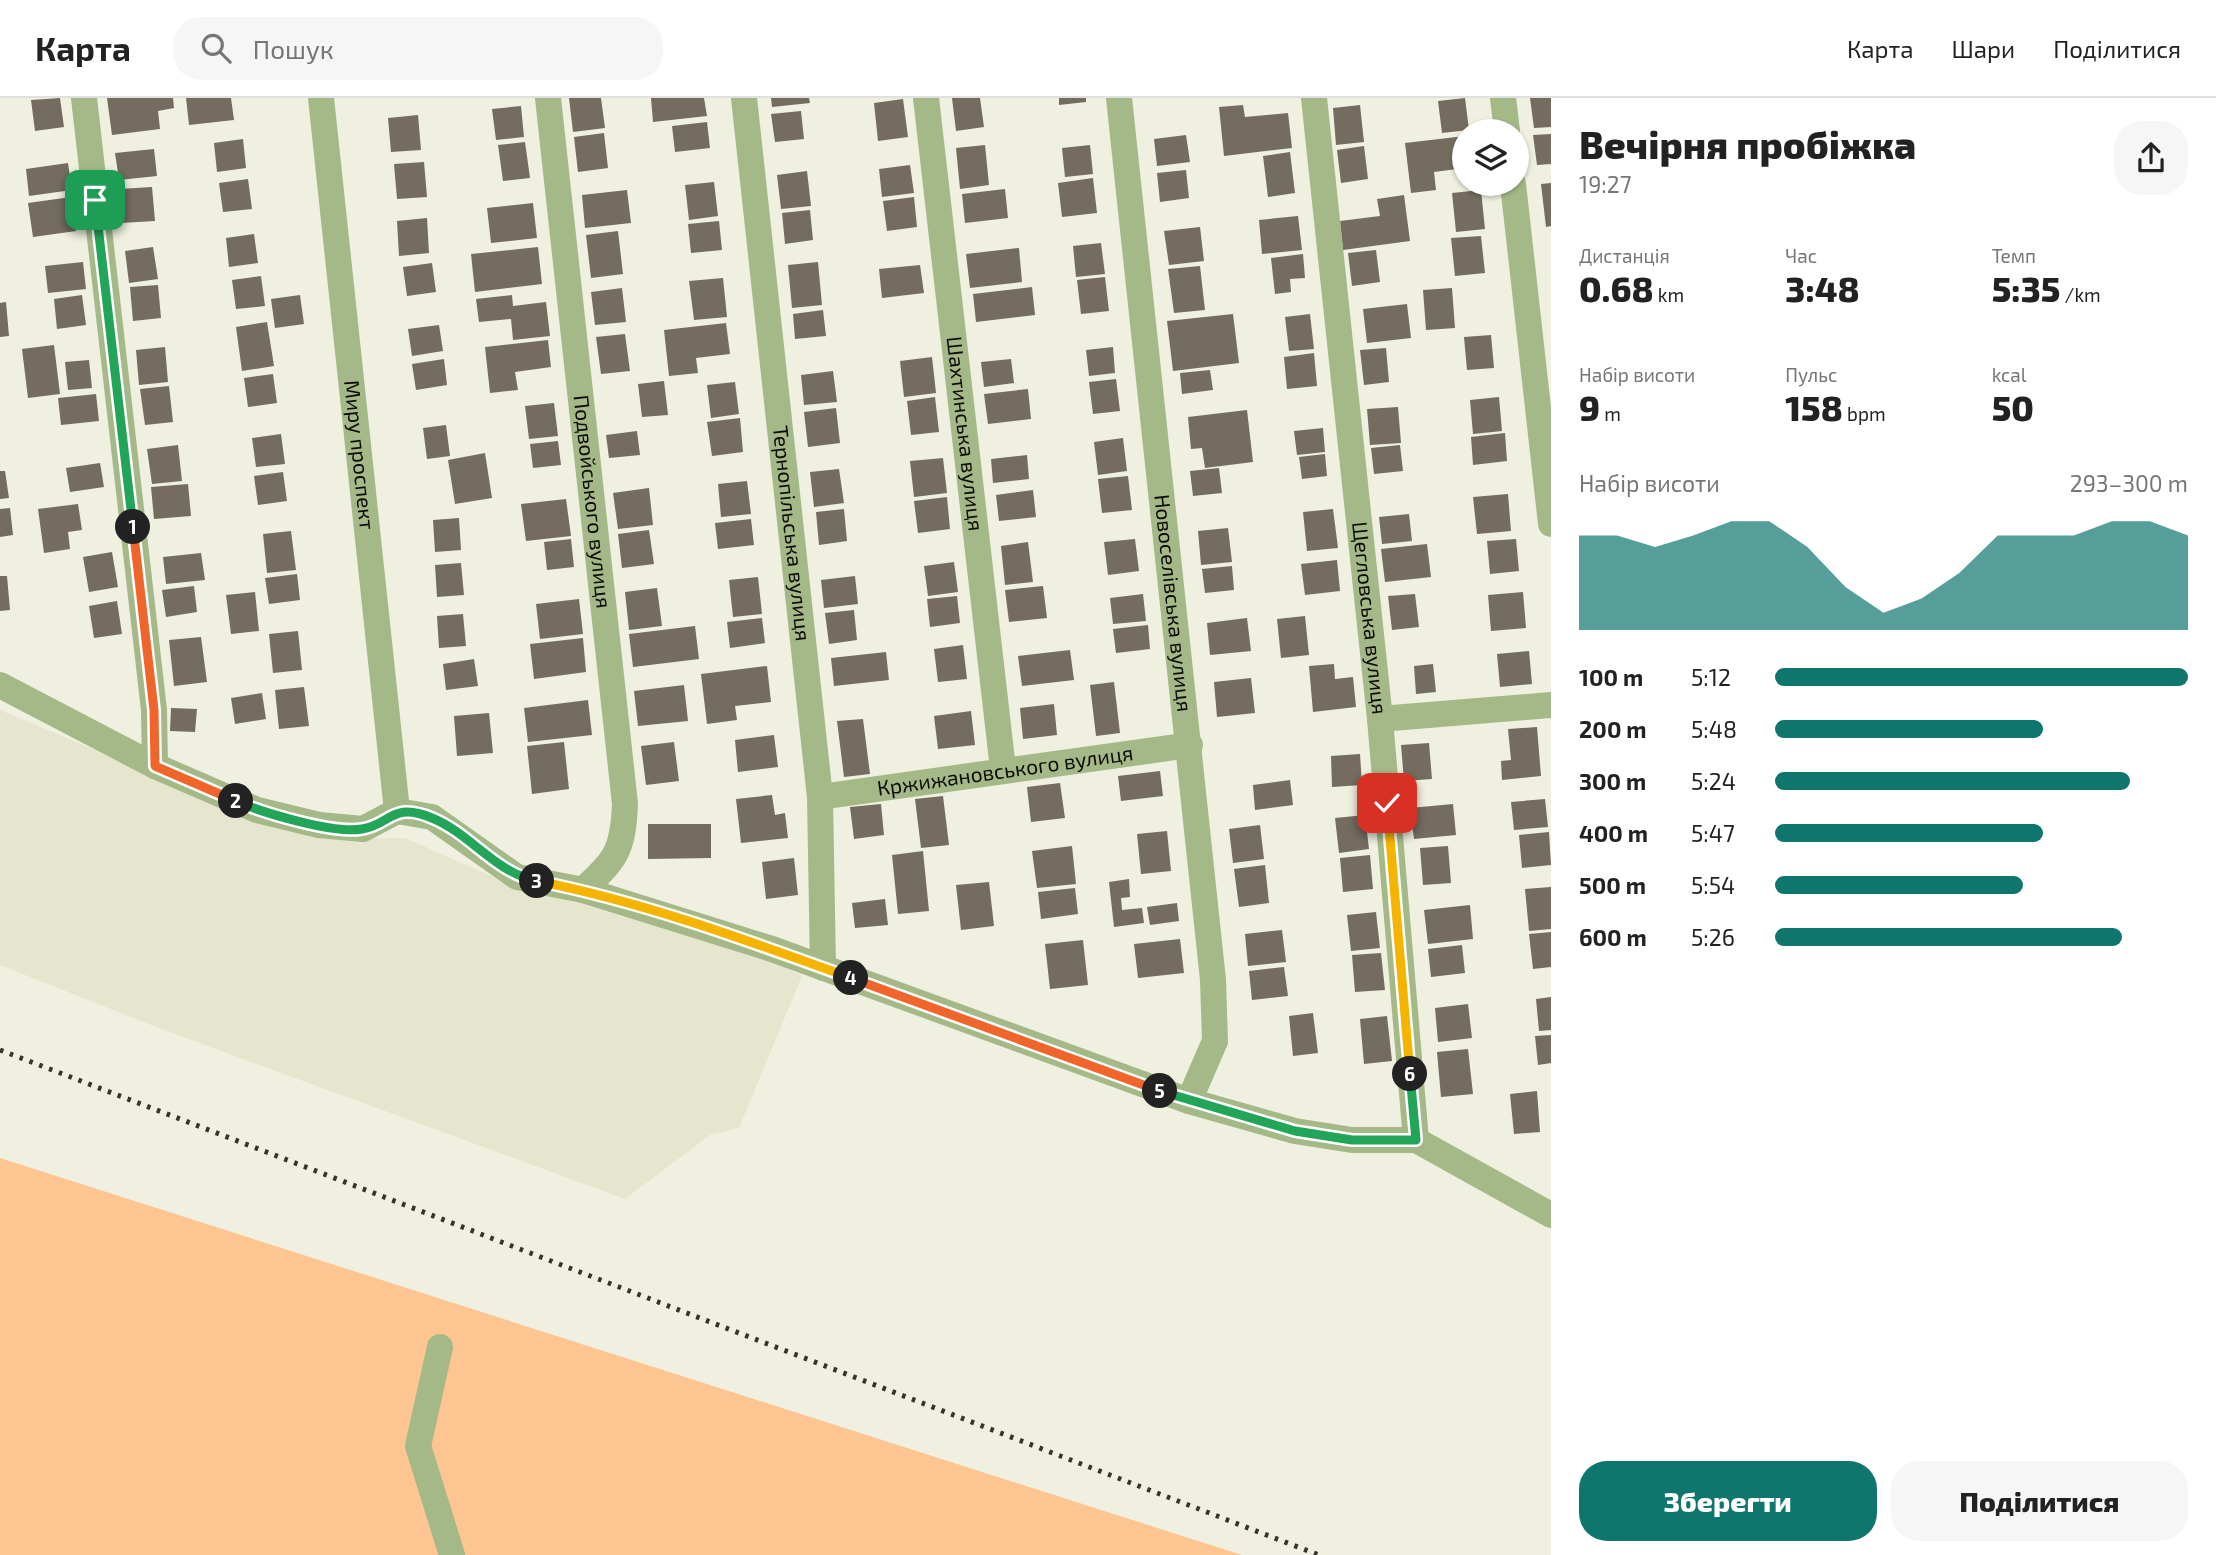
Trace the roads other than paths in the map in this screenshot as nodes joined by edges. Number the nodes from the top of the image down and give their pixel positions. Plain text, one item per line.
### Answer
1 (84, 98) edge
2 (321, 98) edge
3 (548, 98) edge
4 (744, 98) edge
5 (926, 98) edge
6 (1119, 98) edge
7 (1314, 98) edge
8 (1503, 98) edge
9 (1506, 119) edge
10 (1514, 196) edge
11 (1551, 524) edge
12 (0, 685) edge
13 (1551, 705) edge
14 (1380, 719) junction
15 (1190, 744) junction
16 (155, 766) junction
17 (1003, 769) junction
18 (820, 797) junction
19 (397, 811) junction
20 (583, 890) junction
21 (823, 968) junction
22 (1189, 1101) junction
23 (1416, 1140) junction
24 (1551, 1215) edge
25 (440, 1346) dead end
26 (452, 1555) edge

1 - 16 street
2 - 19 street, Миру проспект
3 - 20 street, Подвойського вулиця
4 - 18 street, Тернопільська вулиця
5 - 17 street, Шахтинська вулиця
6 - 15 street, Новоселівська вулиця
7 - 14 street, Щегловська вулиця
8 - 9 street
10 - 11 street
12 - 16 street
13 - 14 street
14 - 23 street, Щегловська вулиця
15 - 17 street, Кржижановського вулиця
15 - 22 street, Новоселівська вулиця
16 - 19 street
17 - 18 street, Кржижановського вулиця
18 - 21 street, Тернопільська вулиця
19 - 20 street
20 - 21 street
21 - 22 street
22 - 23 street
23 - 24 street
25 - 26 street

